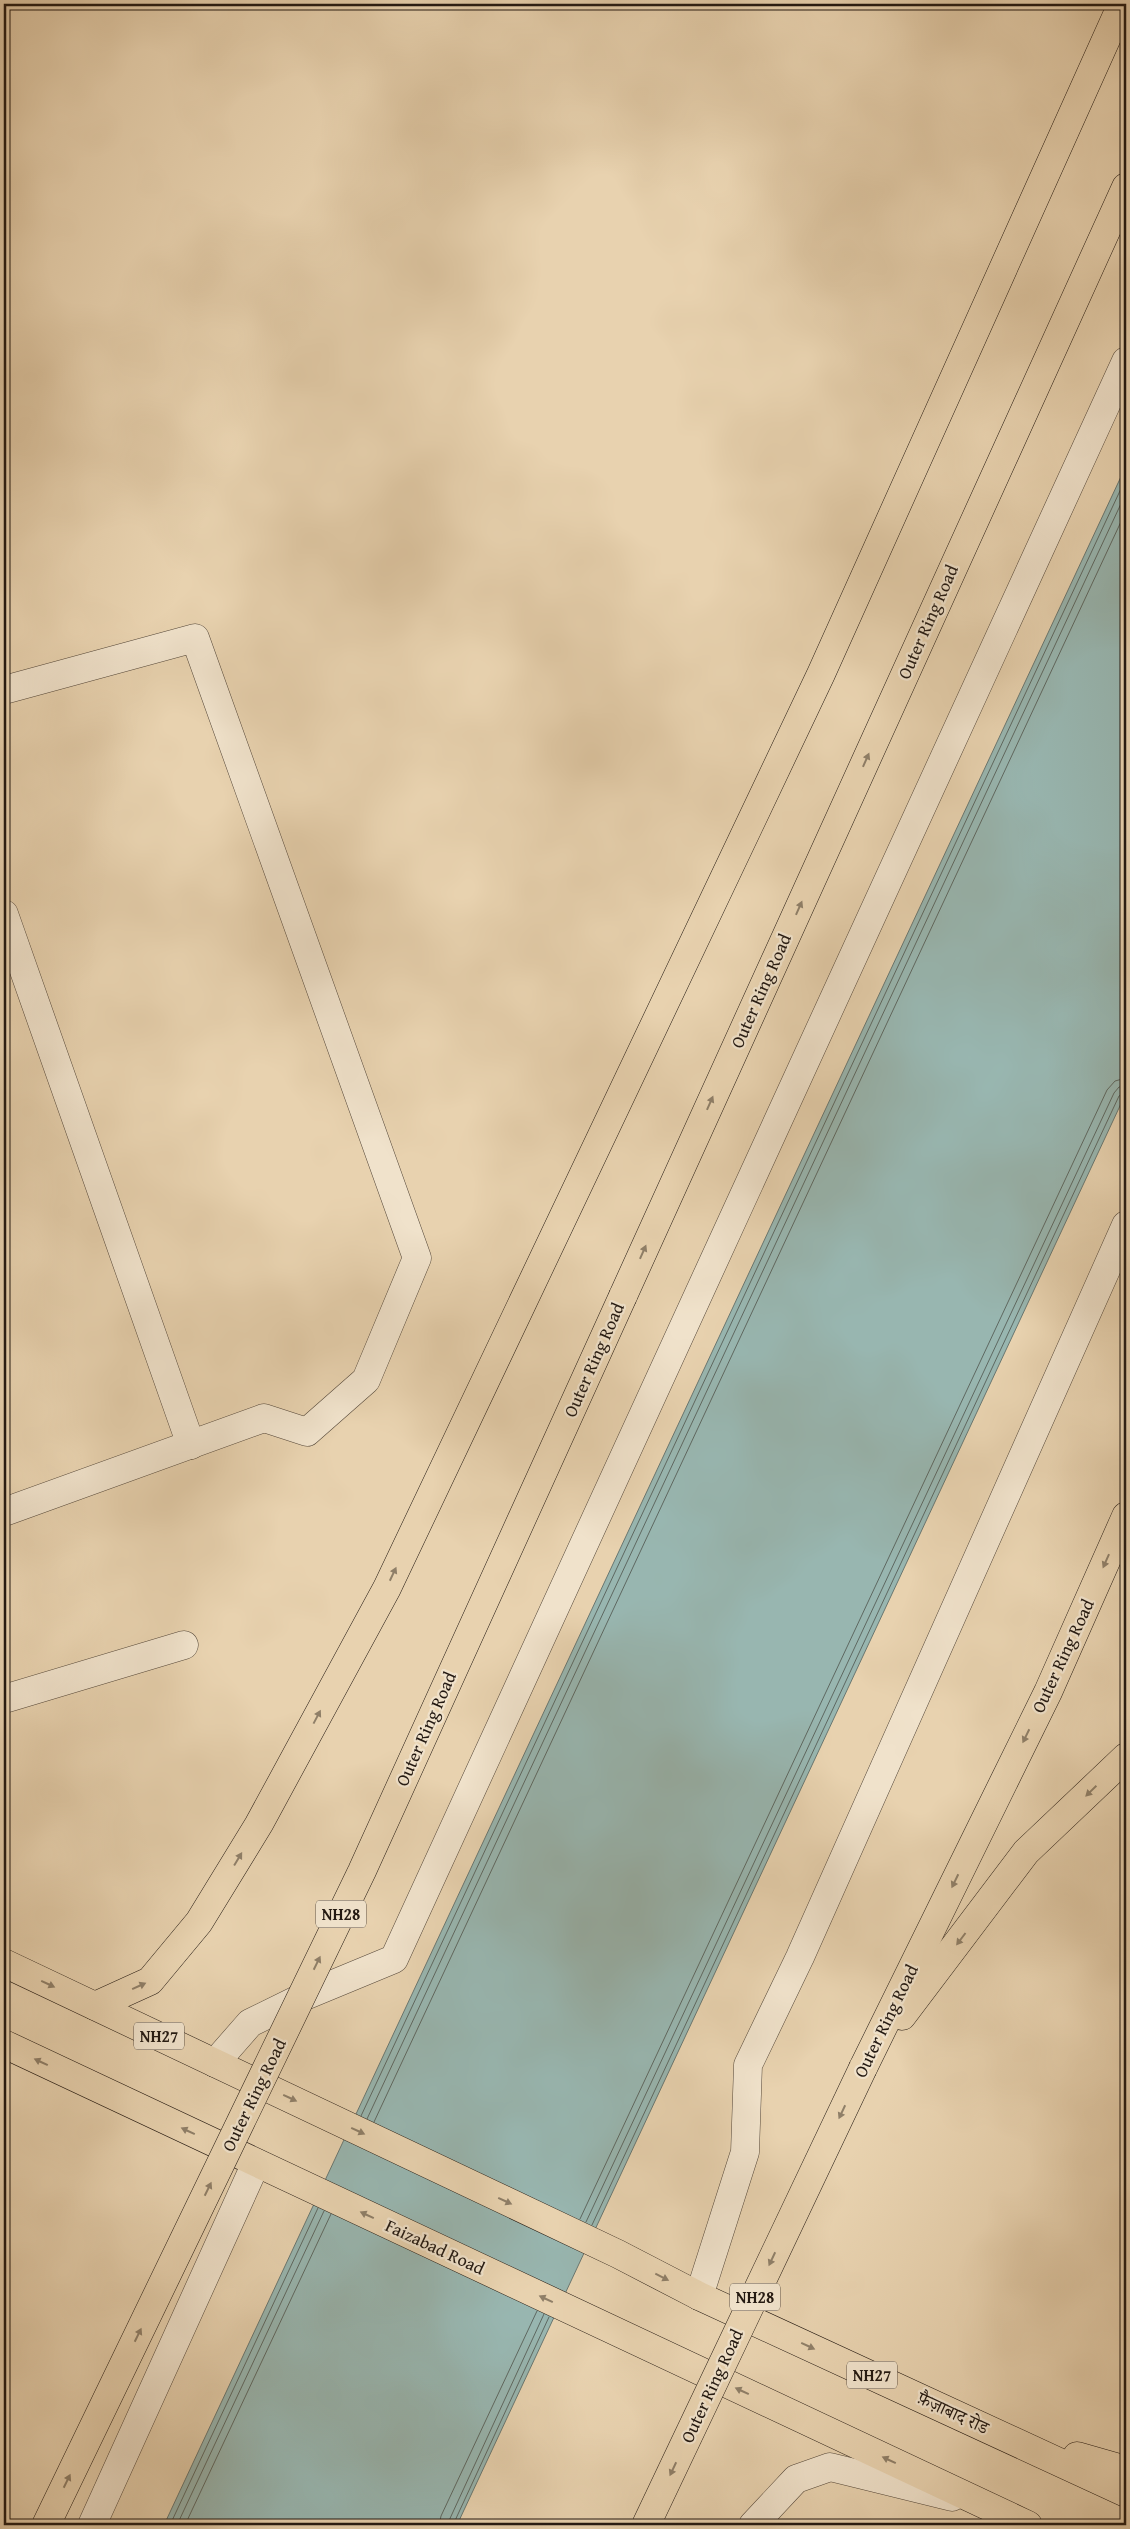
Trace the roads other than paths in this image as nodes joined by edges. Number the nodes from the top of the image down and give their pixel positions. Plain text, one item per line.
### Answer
1 (1122, 4) edge
2 (1126, 187) edge
3 (1126, 361) edge
4 (4, 690) edge
5 (4, 914) edge
6 (1126, 1225) edge
7 (191, 1445) junction
8 (4, 1512) edge
9 (1126, 1516) edge
10 (184, 1645) dead end
11 (4, 1699) edge
12 (1126, 1757) edge
13 (4, 1963) edge
14 (95, 2006) junction
15 (4, 2044) edge
16 (215, 2063) junction
17 (863, 2068) junction
18 (268, 2168) junction
19 (699, 2296) junction
20 (1006, 2437) junction
21 (1126, 2470) edge
22 (1126, 2493) edge
23 (985, 2505) junction
24 (46, 2519) edge
25 (92, 2525) edge
26 (646, 2525) edge
27 (753, 2525) edge
28 (1028, 2525) edge

14 -> 1 highway
24 -> 2 highway, Outer Ring Road / NH28, bridge
3 - 16 street
4 - 7 street
5 - 7 street
6 - 19 street
7 - 8 street
9 -> 17 highway, Outer Ring Road
10 - 11 street
12 -> 17 highway
13 -> 14 highway, NH27
14 - 16 highway, NH27
18 -> 15 highway, Faizabad Road
16 -> 19 highway, फ़ैज़ाबाद रोड / NH27
17 -> 26 highway, Outer Ring Road / NH28, bridge
23 -> 18 highway, Faizabad Road
18 - 25 street
19 -> 20 highway, फ़ैज़ाबाद रोड / NH27
20 - 21 highway
20 - 22 highway, फ़ैज़ाबाद रोड / NH27
23 - 27 street
23 - 28 highway

